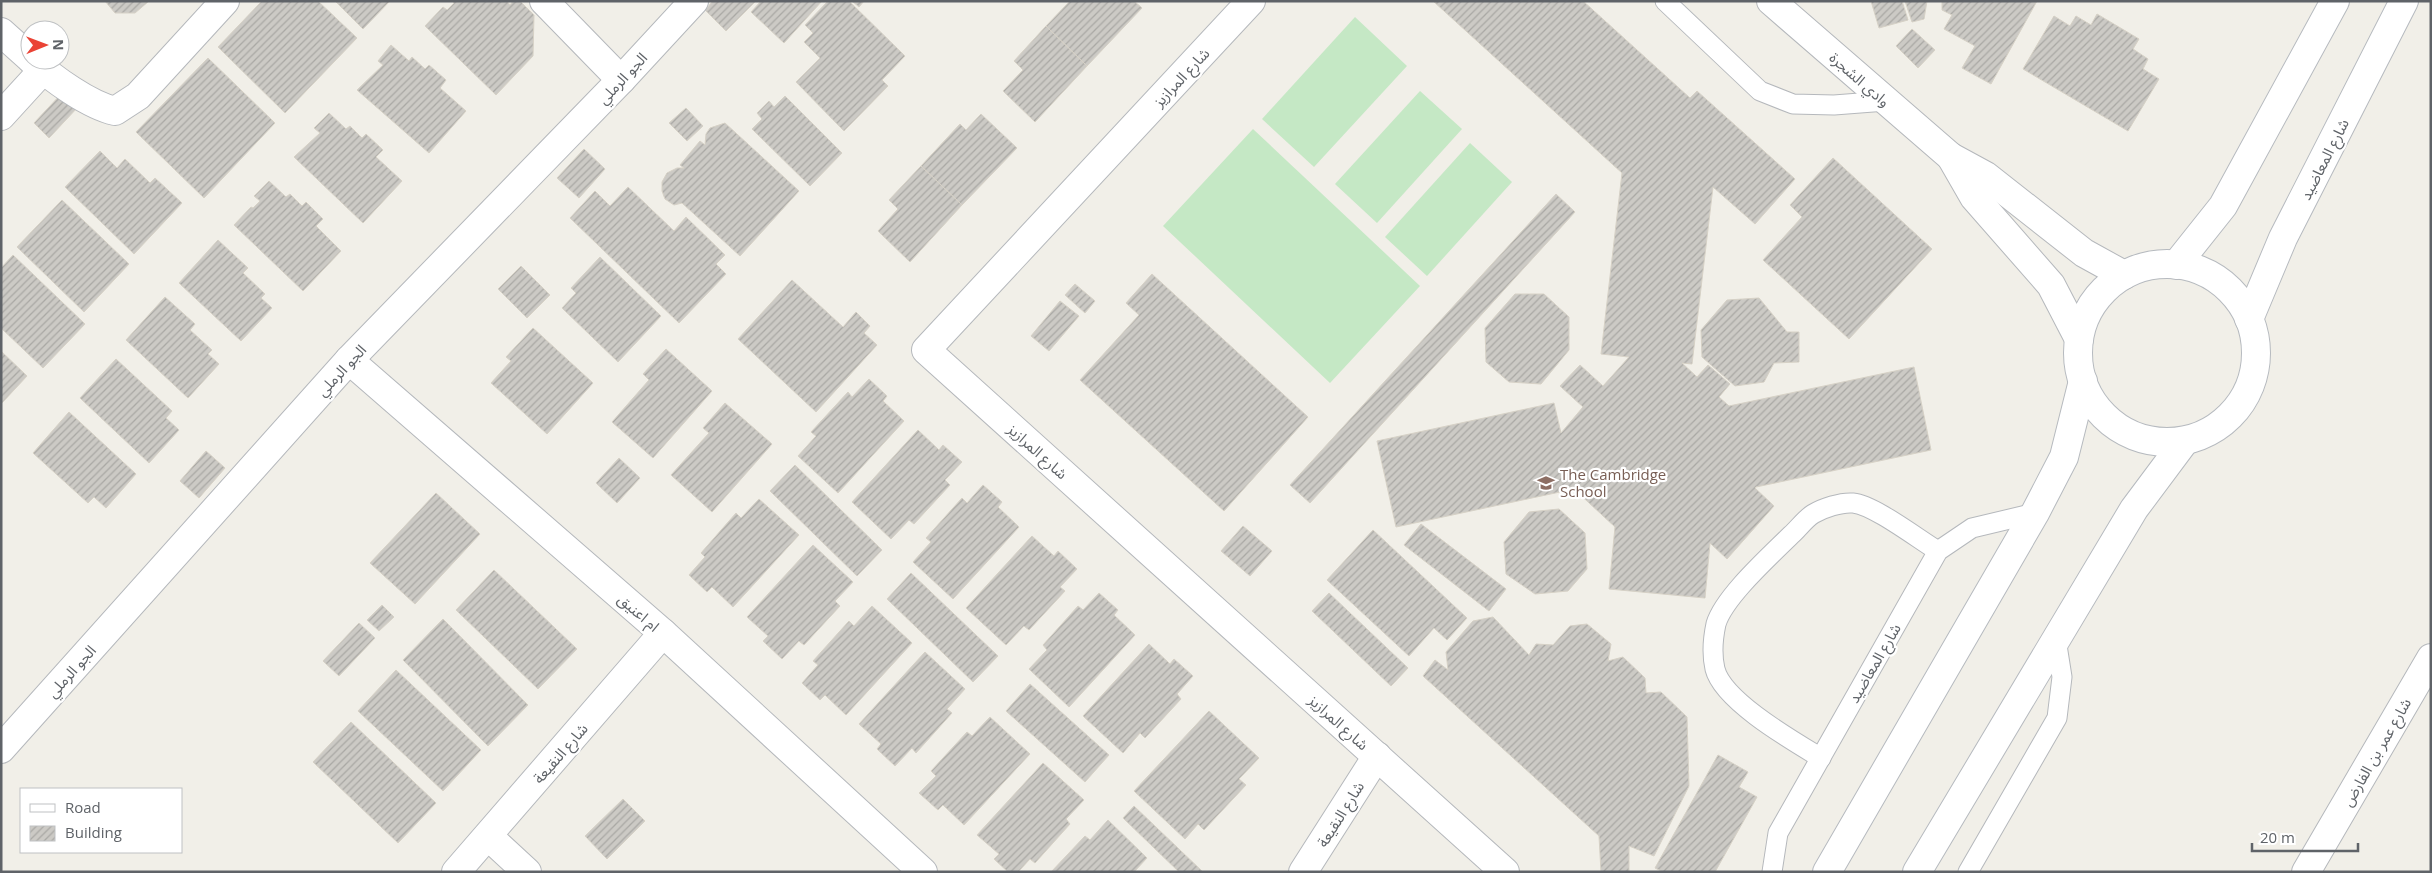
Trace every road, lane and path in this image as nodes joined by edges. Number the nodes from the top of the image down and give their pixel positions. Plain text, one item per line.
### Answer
1 (225, 1) edge
2 (544, 1) edge
3 (694, 1) edge
4 (1251, 1) edge
5 (1665, 1) edge
6 (2335, 1) edge
7 (2404, 1) edge
8 (1781, 5) edge
9 (1, 32) edge
10 (20, 49) edge
11 (31, 70) edge
12 (45, 70) edge
13 (621, 80) junction
14 (1886, 101) junction
15 (1, 116) edge
16 (1951, 157) junction
17 (2176, 265) junction
18 (2124, 275) junction
19 (2249, 319) junction
20 (2080, 339) junction
21 (349, 360) junction
22 (2083, 381) junction
23 (2184, 442) junction
24 (2035, 513) junction
25 (1938, 551) junction
26 (663, 633) junction
27 (2056, 639) junction
28 (2431, 658) edge
29 (1, 750) edge
30 (1376, 756) junction
31 (1821, 758) junction
32 (488, 836) junction
33 (456, 872) edge
34 (527, 872) edge
35 (923, 872) edge
36 (1302, 872) edge
37 (1505, 872) edge
38 (1772, 872) edge
39 (1828, 872) edge
40 (1917, 872) edge
41 (1968, 872) edge
42 (2306, 872) edge

1 - 12 street
2 - 13 street
3 - 13 street, الجو الرملي
4 - 30 street, شارع المرازيز
5 - 14 lane
6 - 17 street
7 - 19 street, شارع المعاضيد
8 - 14 street, وادي الشجرة
9 - 10 street
11 - 15 street
13 - 21 street, الجو الرملي
14 - 16 street, وادي الشجرة
16 - 18 street, وادي الشجرة
16 - 20 street, وادي الشجرة
17 - 18 street
17 - 19 street
18 - 20 street
19 - 23 street
20 - 22 street
21 - 26 street, ام اعنيق
21 - 29 street, الجو الرملي
22 - 23 street
22 - 24 street
23 - 27 street
24 - 25 lane, شارع المعاضيد
24 - 39 street
25 - 31 lane, شارع المعاضيد
25 - 31 lane
26 - 32 street, شارع النقيعة
26 - 35 street, ام اعنيق
27 - 40 street
27 - 41 lane
28 - 42 street, شارع عمر بن الفارض
30 - 36 street, شارع النقيعة
30 - 37 street, شارع المرازيز
31 - 38 lane, شارع المعاضيد
32 - 33 street, شارع النقيعة
32 - 34 street

